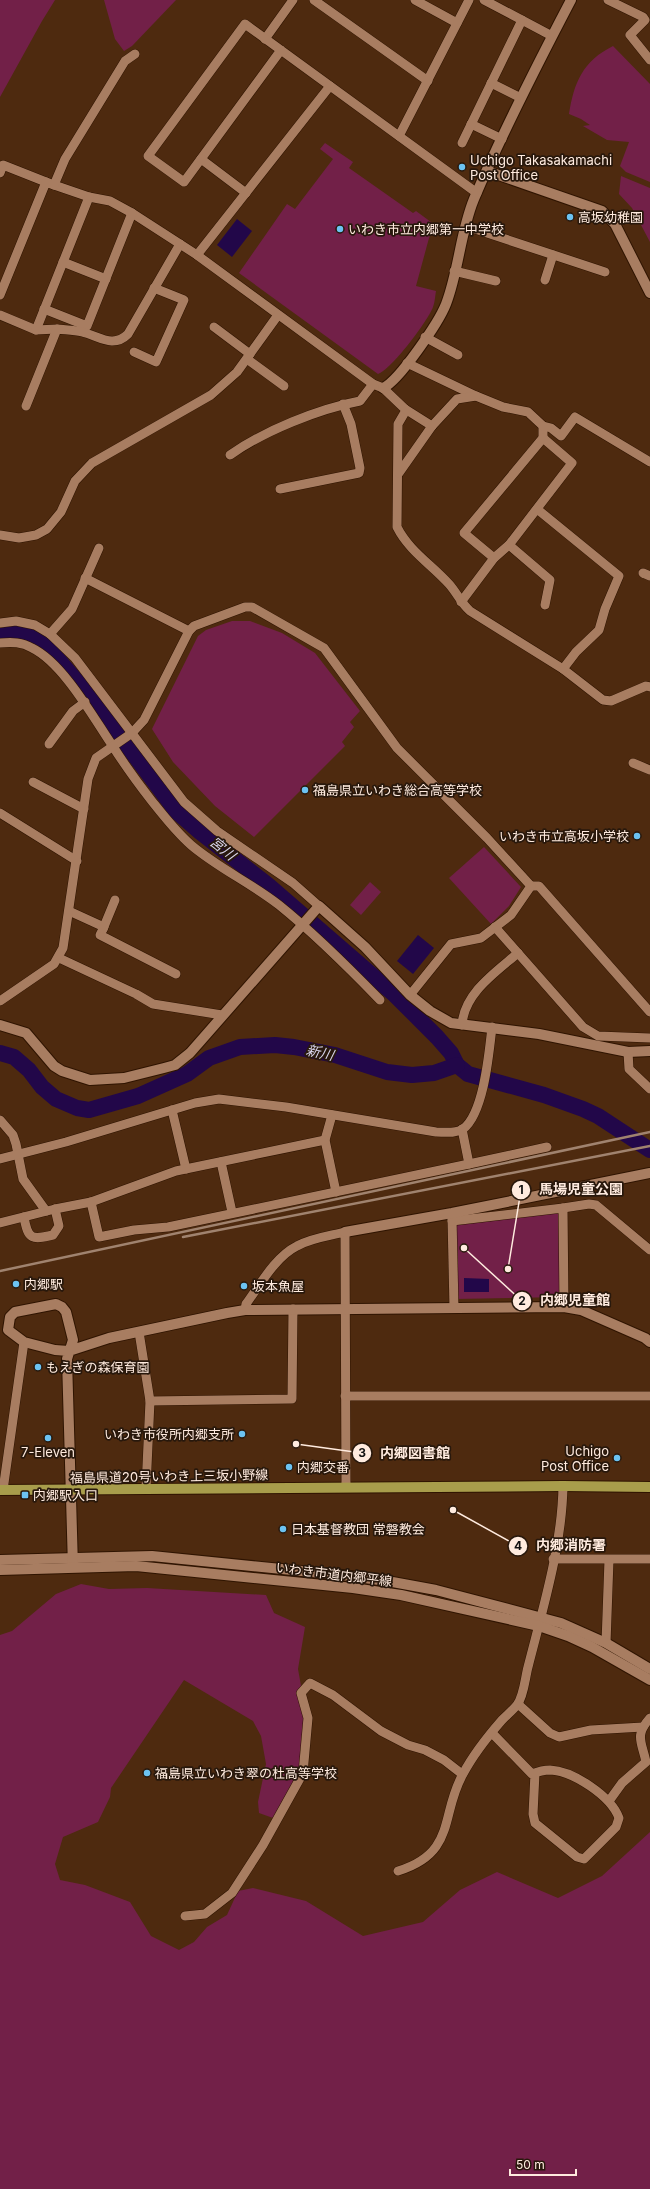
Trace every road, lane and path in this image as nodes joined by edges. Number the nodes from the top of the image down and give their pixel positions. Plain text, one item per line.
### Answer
1 (293, 0) edge
2 (415, 0) edge
3 (469, 0) edge
4 (484, 0) edge
5 (571, 0) edge
6 (608, 0) edge
7 (316, 1) edge
8 (522, 20) junction
9 (457, 23) junction
10 (552, 36) junction
11 (265, 39) junction
12 (281, 50) junction
13 (135, 54) dead end
14 (650, 60) edge
15 (428, 81) junction
16 (491, 83) junction
17 (330, 86) junction
18 (521, 98) junction
19 (471, 124) junction
20 (399, 136) junction
21 (502, 139) junction
22 (462, 143) dead end
23 (201, 159) junction
24 (487, 171) junction
25 (0, 173) edge
26 (50, 183) junction
27 (246, 193) junction
28 (477, 193) junction
29 (89, 197) junction
30 (132, 214) junction
31 (466, 226) junction
32 (180, 244) junction
33 (197, 255) junction
34 (553, 255) junction
35 (63, 262) junction
36 (454, 271) junction
37 (606, 272) dead end
38 (106, 279) junction
39 (496, 280) dead end
40 (545, 280) dead end
41 (154, 288) junction
42 (650, 293) edge
43 (0, 295) edge
44 (44, 309) junction
45 (0, 315) edge
46 (278, 315) junction
47 (214, 327) dead end
48 (57, 329) junction
49 (36, 330) junction
50 (425, 338) junction
51 (134, 352) dead end
52 (458, 355) dead end
53 (248, 357) junction
54 (407, 363) junction
55 (284, 386) dead end
56 (378, 386) junction
57 (476, 396) junction
58 (342, 404) junction
59 (26, 406) dead end
60 (405, 409) junction
61 (432, 426) junction
62 (543, 426) junction
63 (543, 438) junction
64 (230, 455) dead end
65 (650, 462) edge
66 (399, 473) junction
67 (280, 489) dead end
68 (537, 509) junction
69 (0, 535) edge
70 (509, 545) junction
71 (99, 548) dead end
72 (494, 558) junction
73 (85, 578) junction
74 (461, 602) junction
75 (546, 605) dead end
76 (0, 623) edge
77 (189, 631) junction
78 (50, 634) junction
79 (0, 643) edge
80 (563, 669) junction
81 (649, 686) edge
82 (85, 702) junction
83 (130, 734) junction
84 (49, 744) dead end
85 (113, 745) junction
86 (633, 763) dead end
87 (650, 770) edge
88 (32, 782) dead end
89 (84, 809) junction
90 (0, 813) edge
91 (77, 861) junction
92 (530, 886) junction
93 (115, 900) dead end
94 (317, 908) junction
95 (69, 911) junction
96 (303, 924) junction
97 (495, 927) junction
98 (103, 929) junction
99 (518, 953) junction
100 (59, 958) junction
101 (176, 974) dead end
102 (410, 995) junction
103 (380, 1000) dead end
104 (0, 1001) edge
105 (650, 1012) edge
106 (222, 1015) junction
107 (0, 1025) edge
108 (462, 1025) junction
109 (583, 1027) junction
110 (492, 1031) junction
111 (650, 1038) edge
112 (578, 1043) junction
113 (628, 1052) junction
114 (650, 1052) edge
115 (650, 1089) edge
116 (172, 1110) junction
117 (332, 1115) junction
118 (0, 1120) edge
119 (462, 1129) junction
120 (325, 1140) junction
121 (547, 1147) dead end
122 (18, 1153) junction
123 (0, 1159) edge
124 (221, 1162) junction
125 (469, 1164) junction
126 (186, 1169) junction
127 (650, 1173) edge
128 (336, 1192) junction
129 (91, 1202) junction
130 (563, 1208) junction
131 (51, 1210) junction
132 (232, 1212) junction
133 (24, 1217) junction
134 (452, 1217) junction
135 (0, 1223) edge
136 (345, 1232) junction
137 (650, 1250) edge
138 (564, 1307) junction
139 (454, 1308) junction
140 (293, 1309) junction
141 (345, 1309) junction
142 (245, 1310) junction
143 (4, 1329) edge
144 (139, 1332) junction
145 (24, 1342) junction
146 (650, 1342) edge
147 (69, 1351) junction
148 (345, 1396) junction
149 (650, 1396) edge
150 (150, 1401) junction
151 (346, 1486) junction
152 (563, 1486) junction
153 (146, 1488) junction
154 (650, 1488) edge
155 (2, 1490) edge
156 (70, 1490) junction
157 (553, 1559) junction
158 (650, 1559) edge
159 (0, 1560) edge
160 (609, 1560) junction
161 (73, 1562) junction
162 (0, 1570) edge
163 (540, 1621) junction
164 (606, 1643) junction
165 (650, 1669) edge
166 (650, 1680) edge
167 (518, 1704) junction
168 (650, 1718) edge
169 (643, 1727) junction
170 (492, 1733) junction
171 (535, 1773) junction
172 (462, 1774) junction
173 (609, 1801) junction
174 (398, 1871) dead end
175 (185, 1916) dead end

1 - 11 street
2 - 9 street
3 - 9 street
4 - 8 street
5 - 10 street
6 - 14 street
7 - 15 street
8 - 10 street
8 - 16 street
9 - 15 street
10 - 18 street
11 - 12 street
11 - 23 street
12 - 17 street
12 - 23 street
13 - 26 street
15 - 20 street
16 - 18 street
16 - 19 street
17 - 20 street
17 - 27 street
18 - 21 street
19 - 21 street
19 - 22 street
20 - 28 street
21 - 24 street
23 - 27 street
24 - 28 street
24 - 42 street
25 - 26 street
26 - 29 street
26 - 43 street
27 - 33 street
28 - 31 street
29 - 30 street
29 - 35 street
30 - 32 street
30 - 38 street
31 - 34 street
31 - 36 street
32 - 33 street
32 - 41 street
33 - 46 street
34 - 37 street
34 - 40 street
35 - 38 street
35 - 44 street
36 - 39 street
36 - 50 street
38 - 44 street
41 - 48 street
41 - 51 street
44 - 49 street
45 - 49 street
46 - 53 street
46 - 56 street
47 - 53 street
48 - 49 street
48 - 59 street
50 - 52 street
50 - 54 street
53 - 55 street
53 - 69 street
54 - 56 street
54 - 57 street
56 - 58 street
56 - 60 street
57 - 61 street
57 - 62 street
58 - 64 street
58 - 67 street
60 - 61 street
60 - 66 street
61 - 66 street
62 - 63 street
62 - 65 street
63 - 68 street
63 - 72 street
66 - 74 street
68 - 70 street
68 - 80 street
70 - 72 street
70 - 75 street
71 - 73 street
72 - 74 street
73 - 77 street
73 - 78 street
74 - 80 street
76 - 78 street
77 - 83 street
77 - 92 street
78 - 83 street
79 - 82 street
80 - 81 street
82 - 84 street
82 - 85 street
83 - 85 street
83 - 94 street
85 - 89 street
85 - 96 street
86 - 87 street
88 - 89 street
89 - 91 street
90 - 91 street
91 - 95 street
92 - 97 street
92 - 105 street
93 - 98 street
94 - 96 street
94 - 102 street
95 - 98 street
95 - 100 street
96 - 103 street
96 - 106 street
97 - 99 street
97 - 102 street
98 - 101 street
99 - 108 street
99 - 109 street
100 - 104 street
100 - 106 street
102 - 108 street
106 - 107 street
108 - 110 street
109 - 111 street
109 - 112 street
110 - 112 street
110 - 119 street
112 - 113 street
113 - 114 street
113 - 115 street
116 - 117 street
116 - 122 street
116 - 126 street
117 - 119 street
117 - 120 street
118 - 122 street
119 - 125 street
120 - 124 street
120 - 128 street
121 - 125 street
122 - 123 street
122 - 131 street
124 - 126 street
124 - 132 street
125 - 128 street
126 - 129 street
127 - 134 street
128 - 132 street
129 - 131 street
129 - 132 street
130 - 134 street
130 - 137 street
130 - 138 street
131 - 133 street
131 - 133 street
133 - 135 street
134 - 136 street
134 - 139 street
136 - 141 street
136 - 142 street
138 - 139 street
138 - 146 street
139 - 141 street
140 - 141 street
140 - 142 street
140 - 150 street
141 - 148 street
142 - 144 street
143 - 145 street
143 - 147 street
144 - 147 street
144 - 150 street
145 - 147 street
145 - 155 street
147 - 156 street
148 - 149 street
148 - 151 street
150 - 153 street
151 - 152 main road, 福島県道20号いわき上三坂小野線
151 - 153 main road, 福島県道20号いわき上三坂小野線
152 - 154 main road, 福島県道20号いわき上三坂小野線
152 - 157 street
153 - 156 main road, 福島県道20号いわき上三坂小野線
155 - 156 main road, 福島県道20号いわき上三坂小野線
156 - 161 street
157 - 160 street
157 - 163 street
158 - 160 street
159 - 161 street, いわき市道内郷平線
160 - 164 street
161 - 162 street, いわき市道内郷平線
161 - 163 street, いわき市道内郷平線
163 - 164 street, いわき市道内郷平線
163 - 166 street, いわき市道内郷平線
163 - 167 street
164 - 165 street, いわき市道内郷平線
167 - 169 street
167 - 170 street
168 - 169 street
169 - 173 street
170 - 171 street
170 - 172 street
171 - 173 street
171 - 173 street
172 - 174 street
172 - 175 street

